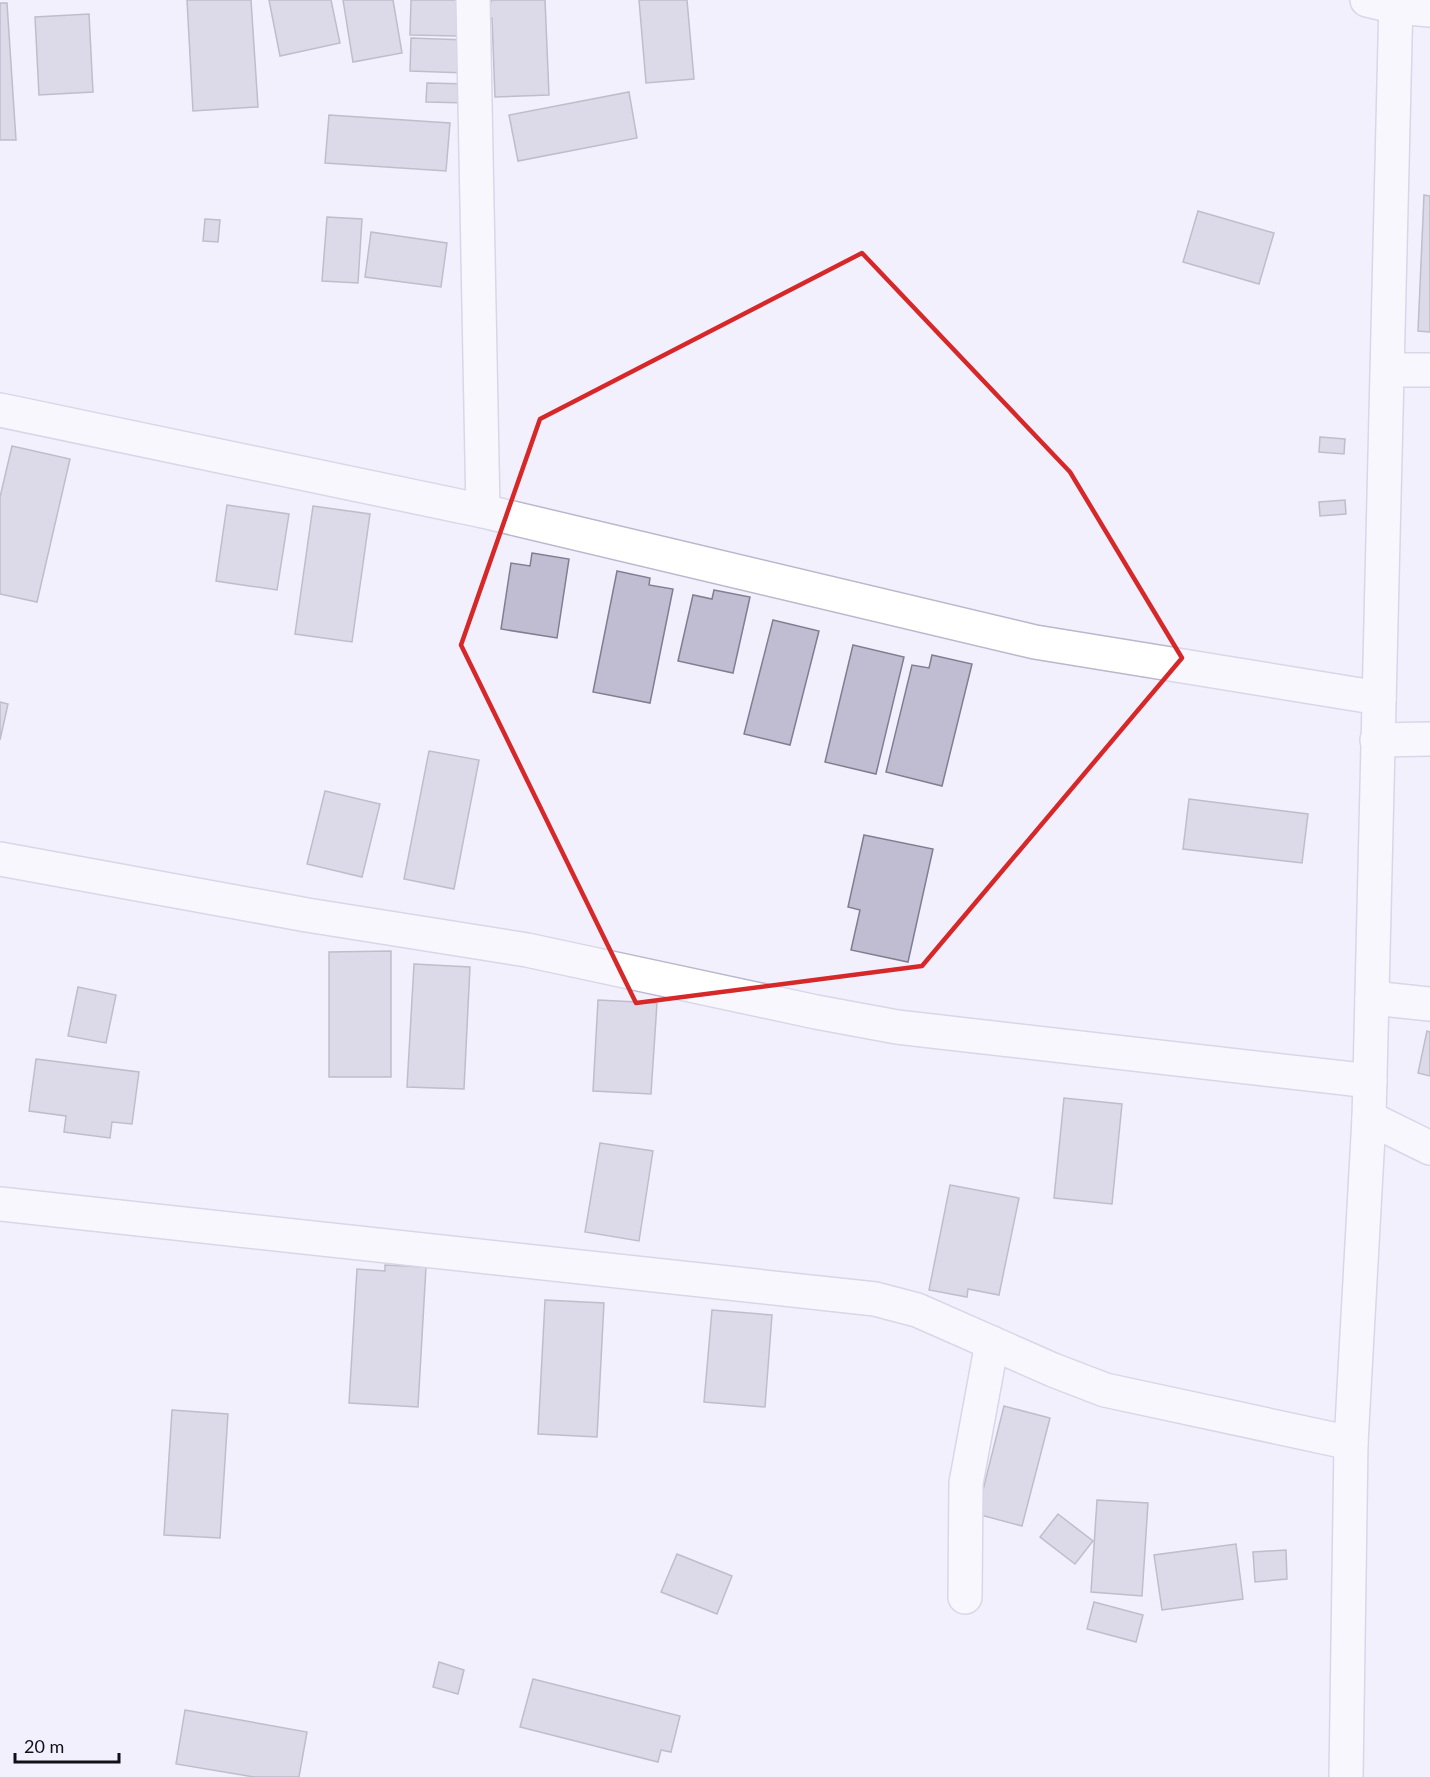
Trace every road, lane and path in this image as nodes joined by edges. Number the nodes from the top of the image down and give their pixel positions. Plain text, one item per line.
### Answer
1 (473, 0) edge
2 (1386, 2) edge
3 (1430, 10) edge
4 (1388, 370) junction
5 (1430, 370) edge
6 (0, 410) edge
7 (483, 511) junction
8 (1379, 698) junction
9 (1430, 739) edge
10 (1377, 740) junction
11 (0, 859) edge
12 (1372, 998) junction
13 (1430, 1004) edge
14 (1370, 1081) junction
15 (1369, 1118) junction
16 (1430, 1148) edge
17 (0, 1204) edge
18 (992, 1342) junction
19 (1351, 1443) junction
20 (965, 1597) dead end
21 (1346, 1777) edge

1 - 7 street
2 - 3 street
2 - 4 street
4 - 5 street
4 - 8 street
6 - 7 street
7 - 8 street
8 - 10 street
9 - 10 street
10 - 12 street
11 - 14 street
12 - 13 street
12 - 14 street
14 - 15 street
15 - 16 street
15 - 19 street
17 - 18 street
18 - 19 street
18 - 20 street
19 - 21 street

